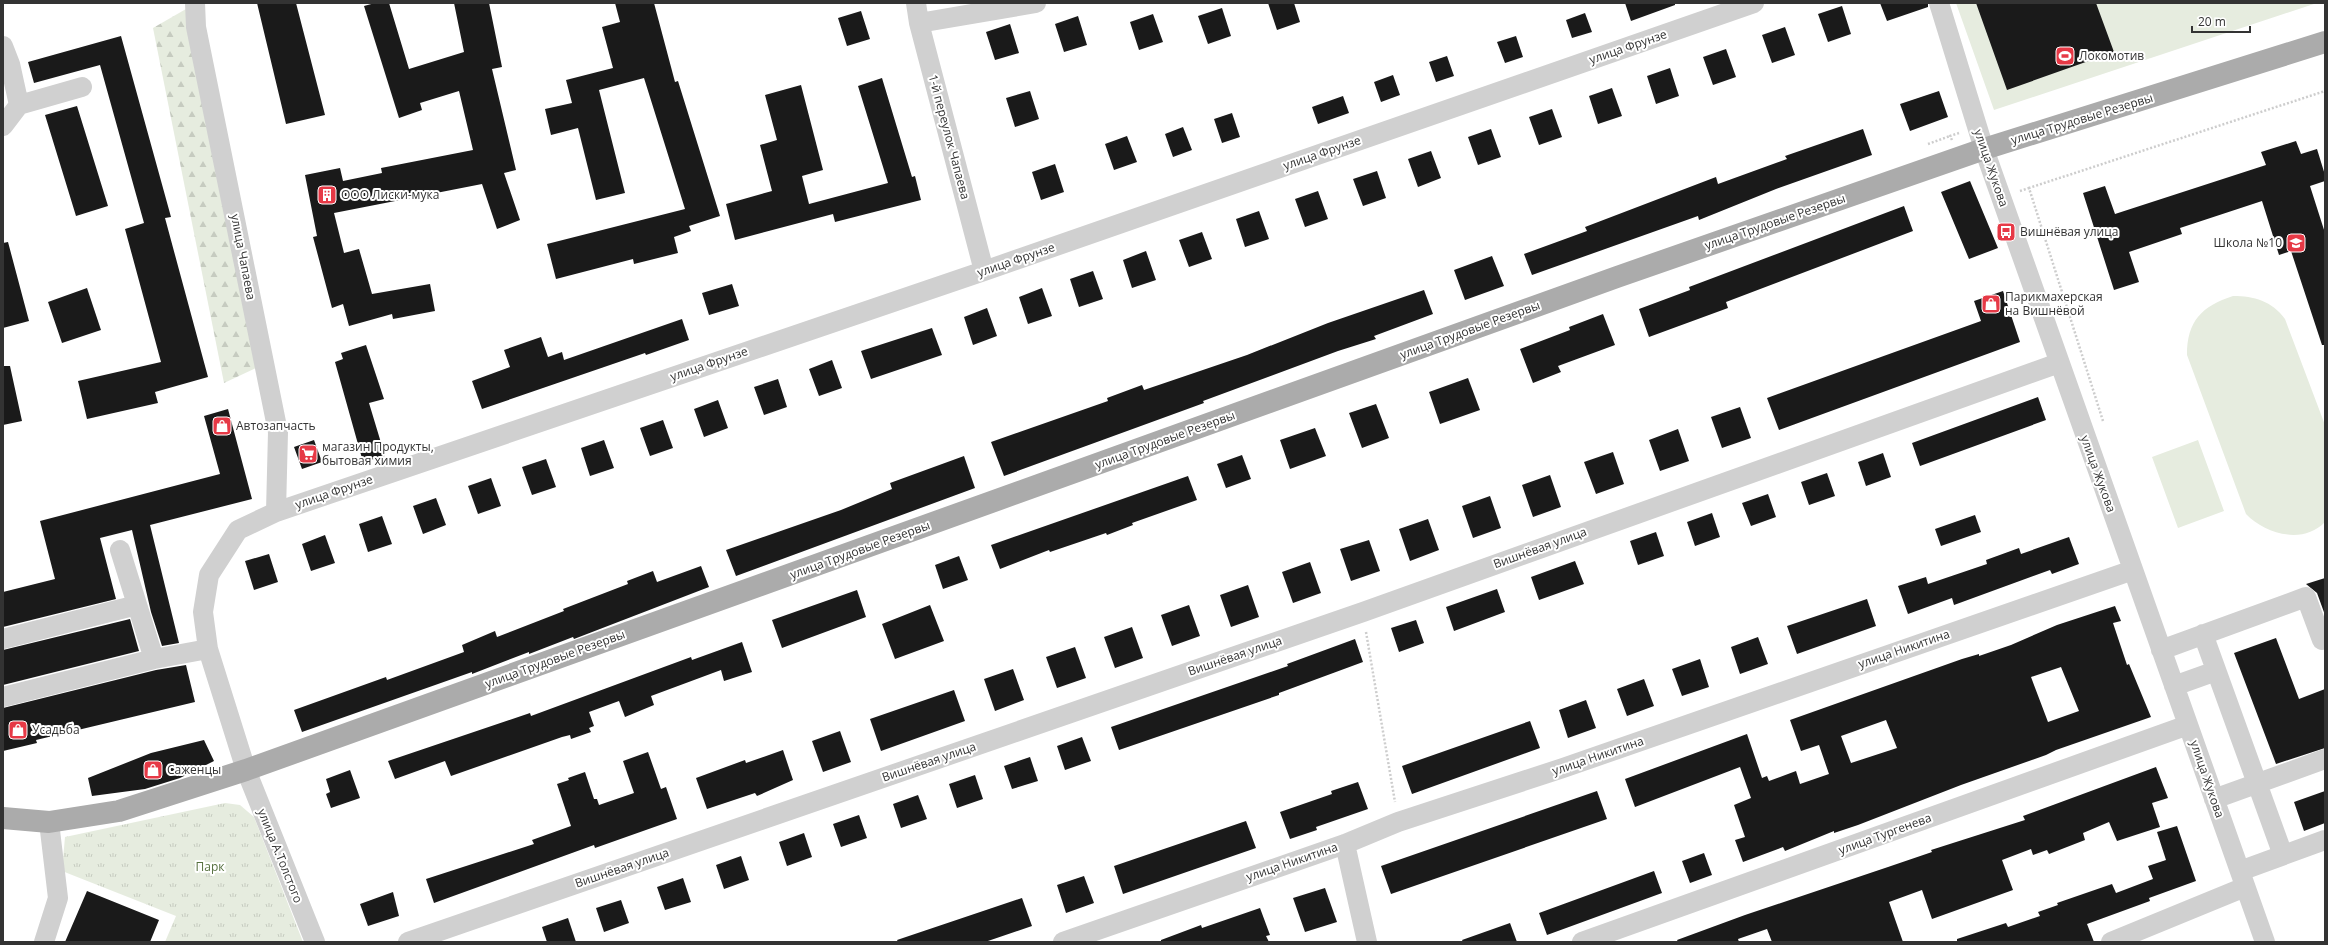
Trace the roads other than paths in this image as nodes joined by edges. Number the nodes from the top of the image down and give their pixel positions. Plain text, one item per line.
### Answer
1 (195, 3) edge
2 (916, 3) edge
3 (1036, 3) edge
4 (1754, 3) edge
5 (1939, 3) edge
6 (919, 23) junction
7 (2325, 42) edge
8 (3, 46) edge
9 (82, 87) dead end
10 (19, 105) junction
11 (3, 126) edge
12 (1984, 149) junction
13 (984, 271) junction
14 (2059, 363) junction
15 (276, 512) junction
16 (120, 550) dead end
17 (2133, 570) junction
18 (137, 605) junction
19 (2203, 634) junction
20 (3, 639) edge
21 (2322, 640) dead end
22 (208, 649) junction
23 (2161, 650) junction
24 (154, 659) junction
25 (2216, 671) junction
26 (2174, 686) junction
27 (3, 697) edge
28 (2188, 725) junction
29 (2325, 759) edge
30 (246, 770) junction
31 (2257, 784) junction
32 (2214, 799) junction
33 (3, 818) edge
34 (49, 822) junction
35 (2325, 840) edge
36 (1345, 844) junction
37 (2283, 856) junction
38 (2242, 879) junction
39 (44, 942) edge
40 (315, 942) edge
41 (408, 942) edge
42 (1063, 942) edge
43 (1367, 942) edge
44 (1582, 942) edge
45 (2111, 942) edge
46 (2265, 942) edge

1 - 15 street, улица Чапаева
2 - 6 street, 1-й переулок Чапаева
3 - 6 street
4 - 13 street, улица Фрунзе
5 - 12 street, улица Жукова
6 - 13 street, 1-й переулок Чапаева
7 - 12 main road, улица Трудовые Резервы
8 - 10 street
9 - 10 street
10 - 11 street
12 - 14 street, улица Жукова
12 - 30 main road, улица Трудовые Резервы
13 - 15 street, улица Фрунзе
14 - 17 street, улица Жукова
14 - 41 street, Вишнёвая улица
15 - 22 street, улица Фрунзе
16 - 18 street
17 - 23 street, улица Жукова
17 - 36 street, улица Никитина
18 - 20 street
18 - 24 street
19 - 21 street
19 - 23 street
19 - 25 street
22 - 24 street
22 - 30 street, улица А.Толстого
23 - 26 street, улица Жукова
24 - 27 street
25 - 26 street
25 - 31 street
26 - 28 street, улица Жукова
28 - 32 street, улица Жукова
28 - 44 street, улица Тургенева
29 - 31 street
30 - 34 main road, улица Трудовые Резервы
30 - 40 street, улица А.Толстого
31 - 32 street
31 - 37 street
32 - 38 street, улица Жукова
33 - 34 main road, улица Трудовые Резервы
34 - 39 street
35 - 37 street
36 - 42 street, улица Никитина
36 - 43 street
37 - 38 street
38 - 45 street
38 - 46 street, улица Жукова

